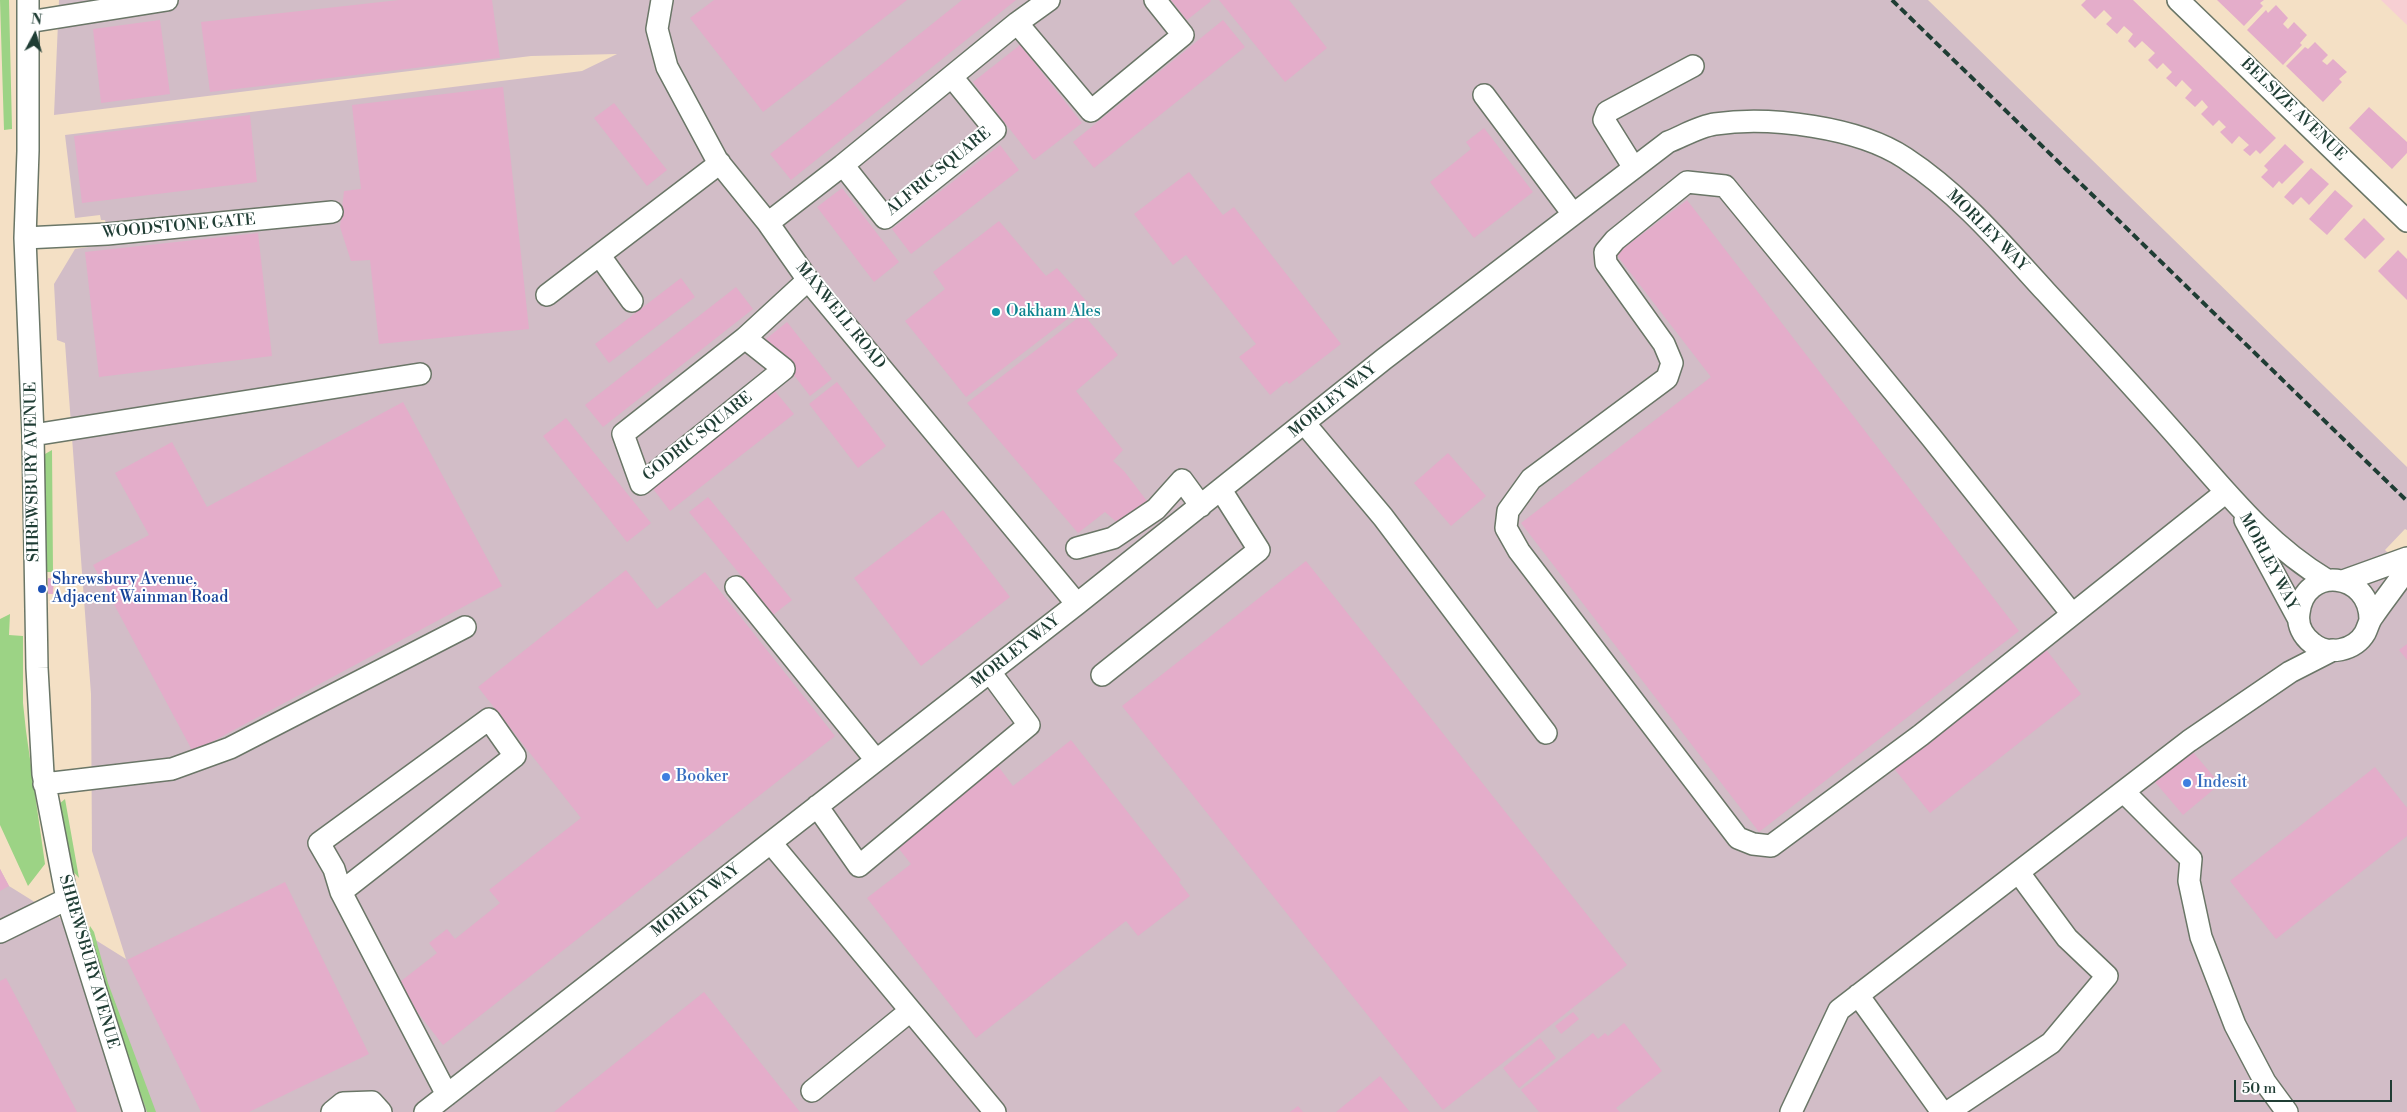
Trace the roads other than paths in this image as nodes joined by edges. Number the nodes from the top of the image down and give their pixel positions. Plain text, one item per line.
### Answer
1 (28, 0) edge
2 (167, 0) edge
3 (662, 0) edge
4 (1049, 0) edge
5 (1155, 0) edge
6 (2178, 0) edge
7 (28, 22) junction
8 (1017, 24) junction
9 (1693, 66) dead end
10 (952, 77) junction
11 (1484, 95) dead end
12 (720, 163) junction
13 (843, 165) junction
14 (1634, 168) junction
15 (332, 212) dead end
16 (1573, 214) junction
17 (2407, 221) edge
18 (768, 223) junction
19 (25, 238) junction
20 (600, 256) junction
21 (808, 280) junction
22 (547, 295) dead end
23 (632, 301) dead end
24 (745, 338) junction
25 (420, 374) dead end
26 (1305, 424) junction
27 (32, 435) junction
28 (1222, 490) junction
29 (2232, 500) junction
30 (1201, 506) junction
31 (1078, 548) dead end
32 (2407, 558) edge
33 (2407, 569) edge
34 (2335, 580) junction
35 (736, 587) dead end
36 (1077, 604) junction
37 (2072, 614) junction
38 (2298, 618) junction
39 (2370, 621) junction
40 (465, 627) dead end
41 (2306, 638) junction
42 (2333, 650) junction
43 (990, 672) junction
44 (2290, 672) junction
45 (1102, 675) dead end
46 (1546, 733) dead end
47 (876, 760) junction
48 (44, 784) junction
49 (2124, 792) junction
50 (817, 806) junction
51 (771, 842) junction
52 (2019, 873) junction
53 (341, 892) junction
54 (67, 900) junction
55 (0, 932) edge
56 (1858, 995) junction
57 (910, 1011) junction
58 (812, 1091) dead end
59 (447, 1095) junction
60 (134, 1112) edge
61 (332, 1112) edge
62 (381, 1112) edge
63 (425, 1112) edge
64 (995, 1112) edge
65 (1791, 1112) edge
66 (1942, 1112) edge
67 (1948, 1112) edge
68 (2287, 1112) edge

1 - 7 street, SHREWSBURY AVENUE
2 - 7 street
3 - 12 street, MAXWELL ROAD
4 - 8 street
5 - 8 street
6 - 17 street, BELSIZE AVENUE
7 - 19 street, SHREWSBURY AVENUE
8 - 10 street
9 - 14 street
10 - 13 street
10 - 13 street, ALFRIC SQUARE
11 - 16 street
12 - 18 street, MAXWELL ROAD
12 - 20 street
13 - 18 street
14 - 16 street, MORLEY WAY
14 - 29 street, MORLEY WAY
15 - 19 street, WOODSTONE GATE
16 - 26 street, MORLEY WAY
18 - 21 street, MAXWELL ROAD
19 - 27 street, SHREWSBURY AVENUE
20 - 22 street
20 - 23 street
21 - 24 street, GODRIC SQUARE
21 - 36 street, MAXWELL ROAD
24 - 24 street, GODRIC SQUARE
25 - 27 street
26 - 28 street, MORLEY WAY
26 - 46 street
27 - 48 street, SHREWSBURY AVENUE
28 - 30 street, MORLEY WAY
28 - 45 street
29 - 34 street, MORLEY WAY
29 - 37 street
29 - 38 street, MORLEY WAY
30 - 31 street
30 - 36 street, MORLEY WAY
32 - 34 street
33 - 39 street
34 - 38 street
34 - 39 street
35 - 47 street
36 - 43 street, MORLEY WAY
37 - 37 street
38 - 41 street
39 - 42 street
40 - 48 street
41 - 42 street
41 - 44 street
42 - 44 street
43 - 47 street, MORLEY WAY
43 - 50 street
44 - 49 street
47 - 50 street, MORLEY WAY
48 - 54 street, SHREWSBURY AVENUE
49 - 52 street
49 - 68 street
50 - 51 street, MORLEY WAY
51 - 57 street
51 - 59 street, MORLEY WAY
52 - 56 street
52 - 67 street
53 - 53 street
53 - 59 street
54 - 55 street
54 - 60 street, SHREWSBURY AVENUE
56 - 65 street
56 - 66 street
57 - 58 street
57 - 64 street
59 - 63 street, MORLEY WAY
61 - 62 street

